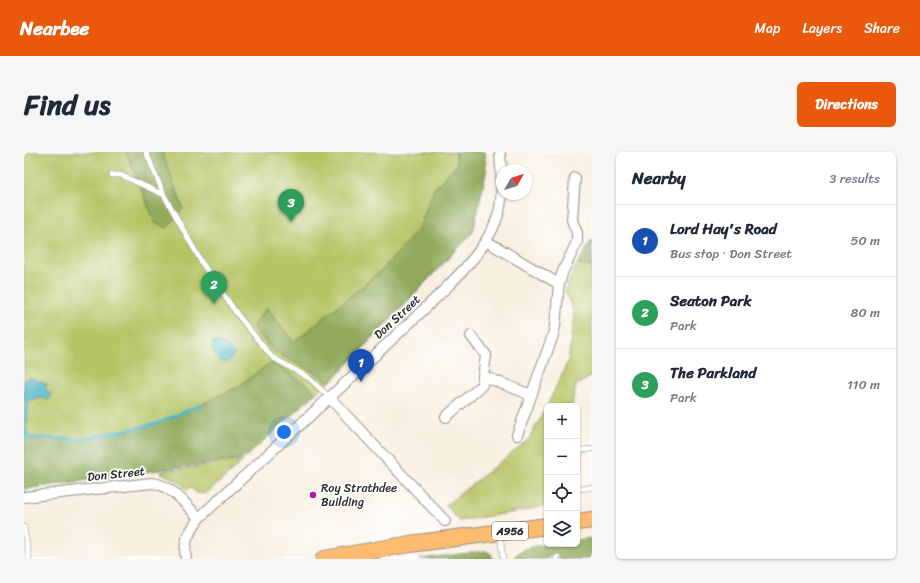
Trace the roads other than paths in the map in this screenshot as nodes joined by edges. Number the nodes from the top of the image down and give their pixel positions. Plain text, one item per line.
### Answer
1 (146, 152) edge
2 (500, 152) edge
3 (112, 175) dead end
4 (575, 178) dead end
5 (164, 195) junction
6 (486, 241) junction
7 (559, 284) junction
8 (471, 336) dead end
9 (483, 376) junction
10 (531, 395) junction
11 (329, 397) junction
12 (446, 417) dead end
13 (517, 435) dead end
14 (592, 449) edge
15 (580, 452) edge
16 (592, 487) edge
17 (580, 489) edge
18 (24, 497) edge
19 (198, 518) junction
20 (592, 520) edge
21 (445, 521) dead end
22 (580, 522) edge
23 (544, 526) edge
24 (24, 527) edge
25 (500, 532) junction
26 (29, 559) edge
27 (186, 559) edge
28 (324, 559) edge
29 (503, 559) edge

1 - 5 lane
2 - 6 street, Don Street
3 - 5 lane
4 - 7 street
5 - 11 lane
6 - 7 street
6 - 11 street, Don Street
7 - 10 street
8 - 9 street
9 - 10 street
9 - 12 street
10 - 13 street
11 - 19 street, Don Street
11 - 21 street
14 - 15 lane
16 - 17 lane
18 - 19 street, Don Street
19 - 27 street, Don Street
20 - 22 main road
23 - 25 main road, A956
24 - 26 lane
25 - 28 main road, A956
25 - 29 lane

